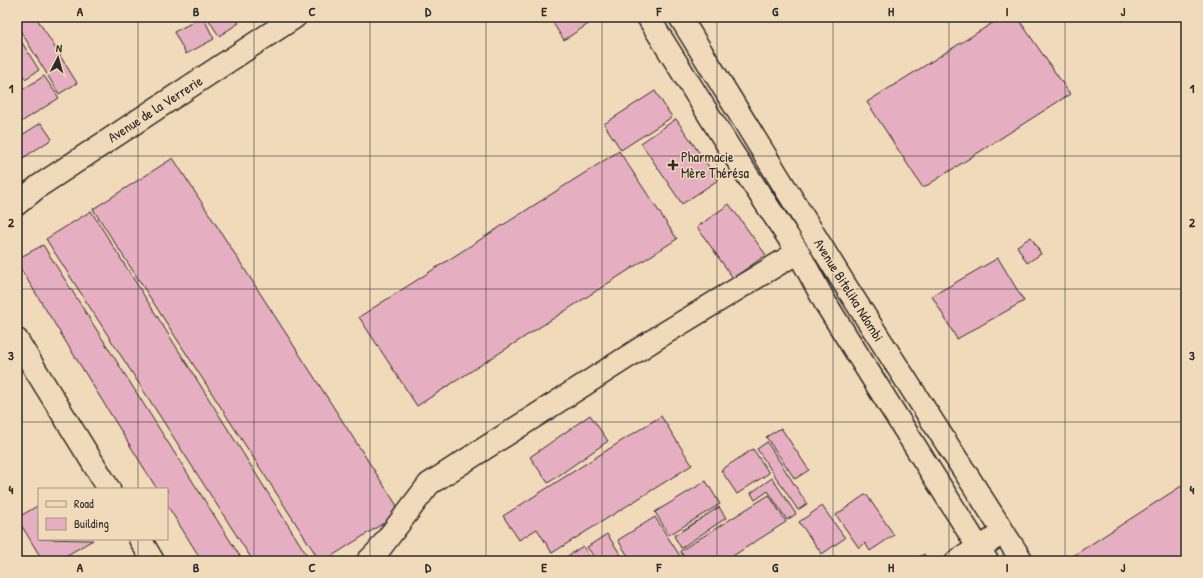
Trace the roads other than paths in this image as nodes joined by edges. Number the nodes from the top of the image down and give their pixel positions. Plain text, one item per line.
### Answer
1 (296, 17) edge
2 (648, 17) edge
3 (680, 17) edge
4 (17, 204) edge
5 (798, 252) junction
6 (17, 340) edge
7 (108, 488) edge
8 (1003, 533) junction
9 (141, 540) edge
10 (983, 554) edge
11 (153, 561) edge
12 (368, 561) edge
13 (957, 561) edge
14 (1022, 561) edge

1 - 4 main road, Avenue de la Verrerie
2 - 5 main road, Avenue Bitelika Ndombi
3 - 8 main road, Avenue Bitelika Ndombi
5 - 10 main road, Avenue Bitelika Ndombi
5 - 12 main road
6 - 7 main road
8 - 10 main road
8 - 14 main road, Avenue Bitelika Ndombi
9 - 11 main road
10 - 13 main road

